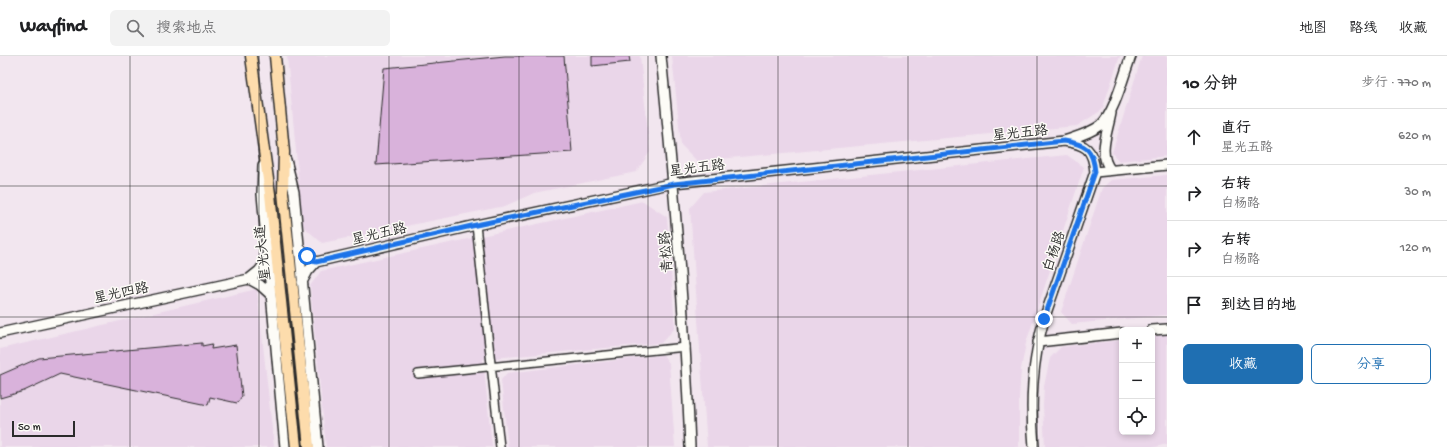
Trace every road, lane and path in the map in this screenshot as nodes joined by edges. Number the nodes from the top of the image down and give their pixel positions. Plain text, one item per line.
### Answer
1 (248, 56) edge
2 (251, 56) edge
3 (275, 56) edge
4 (661, 56) edge
5 (1131, 56) edge
6 (252, 70) junction
7 (1111, 112) junction
8 (1064, 141) junction
9 (263, 149) junction
10 (284, 152) junction
11 (1167, 165) edge
12 (1111, 170) junction
13 (1095, 172) junction
14 (674, 184) junction
15 (476, 225) junction
16 (299, 247) junction
17 (268, 259) junction
18 (316, 262) junction
19 (249, 279) junction
20 (302, 282) junction
21 (271, 295) junction
22 (1167, 329) edge
23 (1155, 330) edge
24 (0, 333) edge
25 (1119, 333) edge
26 (1038, 342) junction
27 (686, 347) junction
28 (492, 367) junction
29 (418, 374) dead end
30 (285, 447) edge
31 (296, 447) edge
32 (308, 447) edge
33 (318, 447) edge
34 (500, 447) edge
35 (690, 447) edge
36 (1034, 447) edge

1 - 6 main road
2 - 6 main road, 星光大道
3 - 10 main road, 星光大道
4 - 14 street, 青松路
5 - 7 street
6 - 9 main road, 星光大道
7 - 8 street
7 - 12 street
8 - 13 street
8 - 14 street, 星光五路
9 - 17 street
9 - 31 main road, 星光大道
10 - 16 street
10 - 32 main road, 星光大道
11 - 12 street
12 - 13 street
13 - 26 street, 白杨路
14 - 15 street, 星光五路
14 - 27 street, 青松路
15 - 18 street, 星光五路
15 - 28 street
16 - 18 street
16 - 20 street
17 - 19 street
17 - 21 street
18 - 20 street
19 - 21 street
19 - 24 street, 星光四路
20 - 33 street
21 - 30 street
22 - 23 street
25 - 26 street
26 - 36 street, 白杨路
27 - 28 street
27 - 35 street, 青松路
28 - 29 street
28 - 34 street

